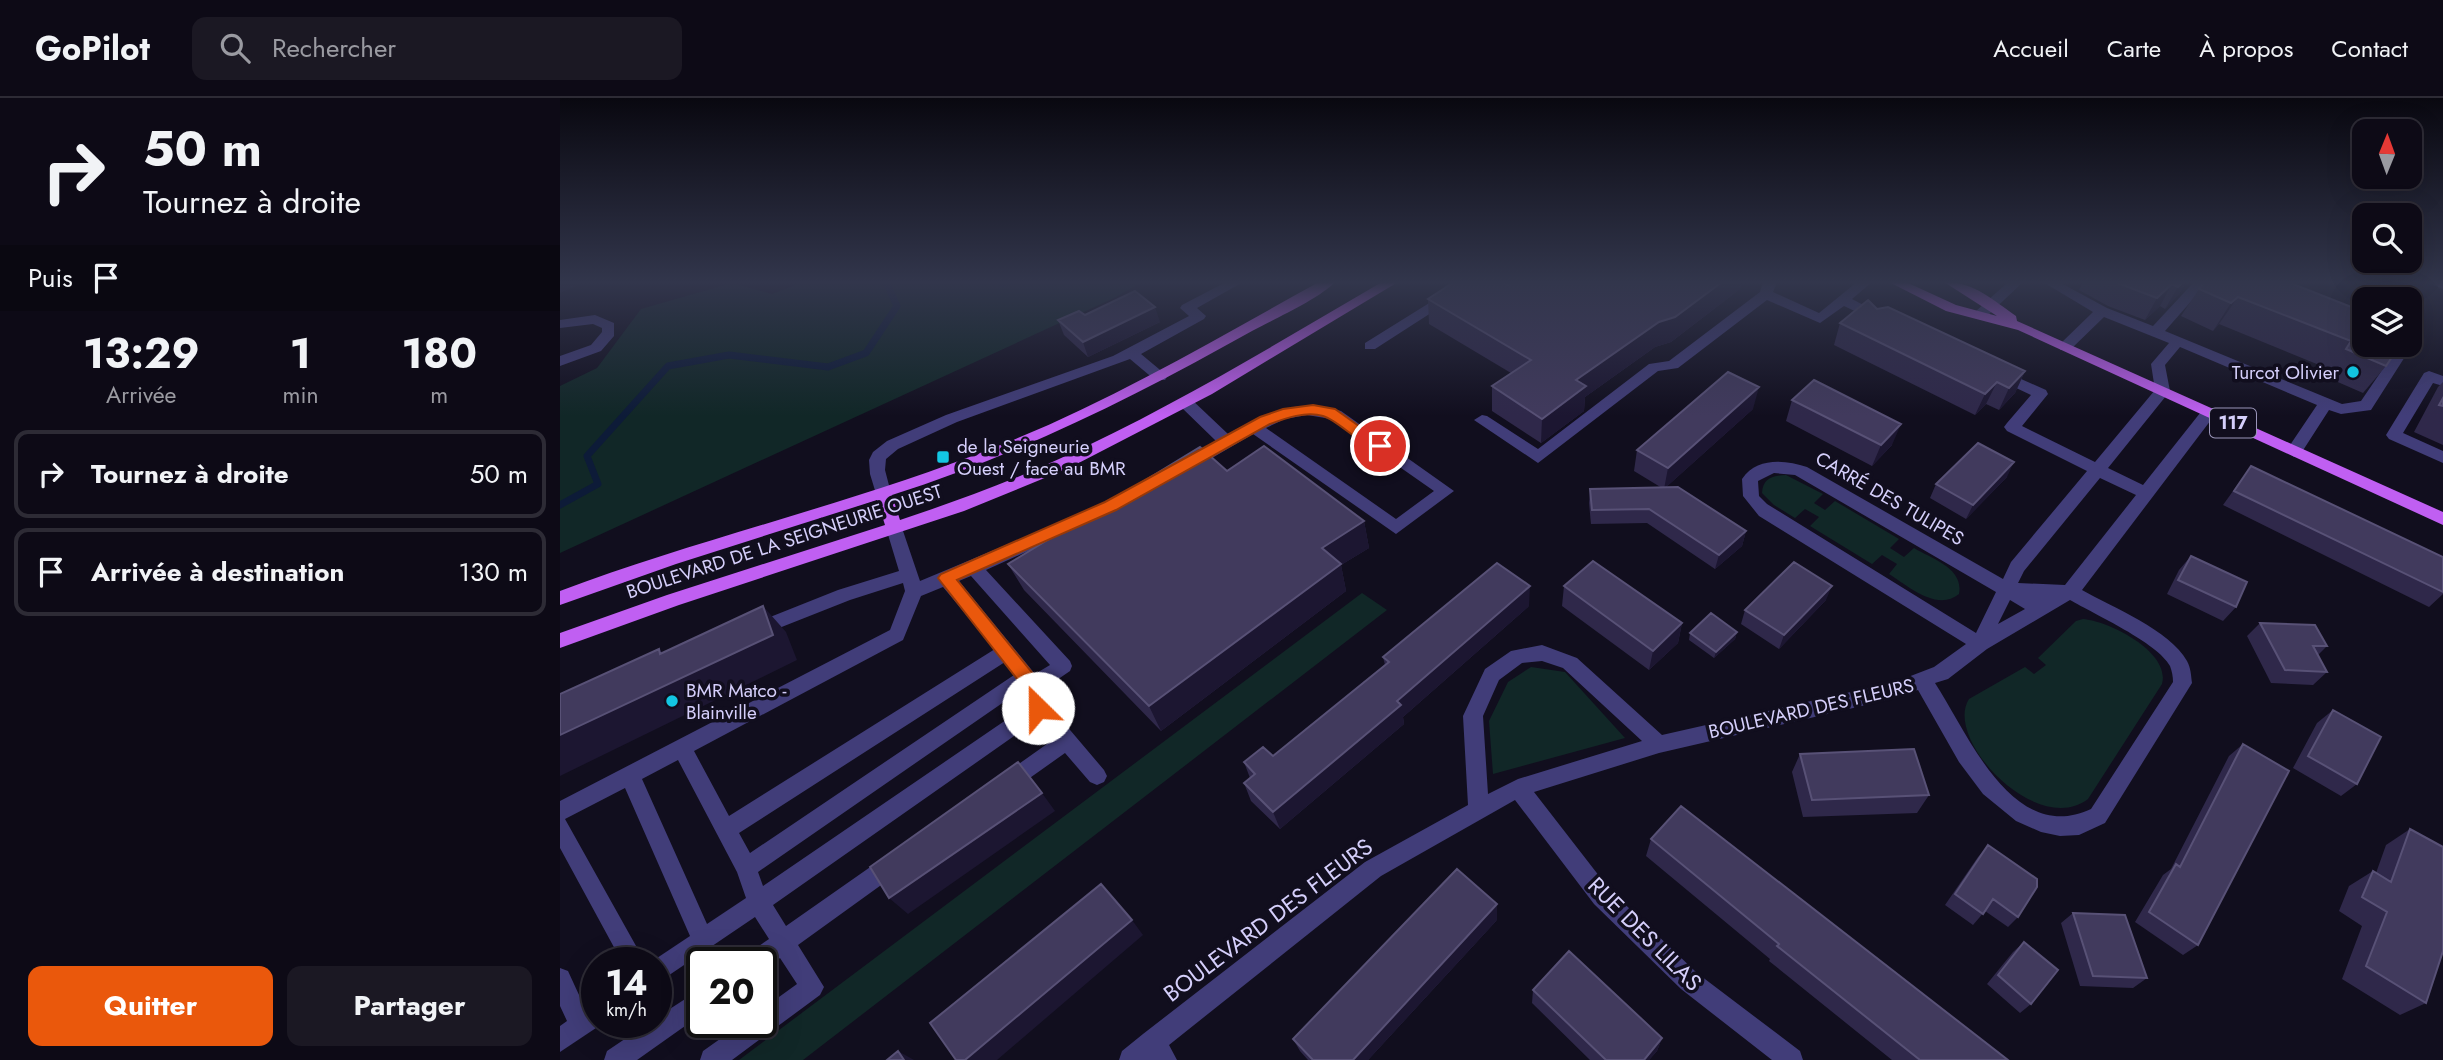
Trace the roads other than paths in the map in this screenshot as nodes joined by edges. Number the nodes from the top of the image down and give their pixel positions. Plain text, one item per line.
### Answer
1 (609, 327) edge
2 (1178, 327) edge
3 (1249, 327) edge
4 (1314, 327) edge
5 (1400, 327) edge
6 (1720, 327) edge
7 (2023, 327) edge
8 (2086, 327) edge
9 (2140, 327) edge
10 (2160, 327) edge
11 (2155, 333) junction
12 (2178, 341) junction
13 (1370, 346) dead end
14 (2065, 347) junction
15 (1130, 352) junction
16 (2398, 357) edge
17 (560, 361) edge
18 (1980, 366) edge
19 (1160, 377) junction
20 (2443, 381) edge
21 (2163, 391) junction
22 (1185, 402) junction
23 (2326, 403) junction
24 (2209, 412) junction
25 (1482, 420) dead end
26 (1254, 427) junction
27 (1227, 442) junction
28 (2294, 451) junction
29 (2443, 457) edge
30 (2099, 470) junction
31 (1175, 472) edge
32 (883, 493) junction
33 (2147, 494) junction
34 (1116, 503) edge
35 (2443, 519) edge
36 (894, 528) junction
37 (974, 568) junction
38 (946, 578) junction
39 (912, 583) junction
40 (2006, 590) junction
41 (2070, 592) junction
42 (560, 598) edge
43 (2040, 609) junction
44 (735, 639) edge
45 (560, 641) edge
46 (1980, 644) junction
47 (1007, 652) junction
48 (1923, 681) junction
49 (1029, 682) junction
50 (1038, 708) junction
51 (1067, 741) junction
52 (1659, 744) junction
53 (682, 748) junction
54 (630, 776) junction
55 (1097, 776) dead end
56 (1518, 788) junction
57 (988, 797) edge
58 (1479, 810) junction
59 (560, 812) edge
60 (560, 827) edge
61 (726, 830) junction
62 (908, 853) edge
63 (747, 868) junction
64 (758, 902) junction
65 (703, 941) junction
66 (784, 942) junction
67 (626, 947) edge
68 (776, 947) edge
69 (672, 962) edge
70 (560, 979) edge
71 (581, 1009) edge
72 (686, 1011) edge
73 (581, 1026) edge
74 (560, 1040) edge
75 (1158, 1051) edge
76 (616, 1060) edge
77 (712, 1060) edge
78 (1131, 1060) edge
79 (1791, 1060) edge

1 - 17 street
2 - 15 street
3 - 19 main road, BOULEVARD DE LA SEIGNEURIE OUEST
4 - 22 main road, BOULEVARD DE LA SEIGNEURIE OUEST
5 - 13 street
6 - 25 street
7 - 14 main road, 117
8 - 14 street
9 - 11 street
10 - 11 street
11 - 12 street
12 - 21 street
12 - 23 street
14 - 21 main road, 117
15 - 19 street
15 - 32 street
16 - 23 street
18 - 30 street
19 - 32 main road, BOULEVARD DE LA SEIGNEURIE OUEST
20 - 29 street
21 - 24 main road, 117
21 - 30 street, BOULEVARD DES FLEURS
22 - 27 street
22 - 36 main road, BOULEVARD DE LA SEIGNEURIE OUEST
23 - 28 street
24 - 28 main road, 117
24 - 33 street, BOULEVARD DES FLEURS
26 - 26 street
26 - 27 street
27 - 31 street
28 - 35 main road, 117
30 - 33 street
30 - 40 street, BOULEVARD DES FLEURS
32 - 36 main road
32 - 42 main road, BOULEVARD DE LA SEIGNEURIE OUEST
33 - 41 street, BOULEVARD DES FLEURS
34 - 37 street
36 - 39 street
36 - 45 main road, BOULEVARD DE LA SEIGNEURIE OUEST
37 - 38 street
37 - 49 street
38 - 39 street
38 - 47 street
39 - 44 street
39 - 53 street
40 - 41 street, BOULEVARD DES FLEURS
40 - 43 street, CARRÉ DES TULIPES
40 - 46 street, BOULEVARD DES FLEURS
40 - 46 street, CARRÉ DES TULIPES
41 - 43 street, BOULEVARD DES FLEURS
41 - 48 street, BOULEVARD DES FLEURS
43 - 46 street, BOULEVARD DES FLEURS
46 - 48 street, BOULEVARD DES FLEURS
47 - 49 street
47 - 61 street
48 - 52 street, BOULEVARD DES FLEURS
49 - 50 street
49 - 63 street
50 - 51 street
50 - 64 street
51 - 55 street
51 - 57 street
52 - 56 street, BOULEVARD DES FLEURS
52 - 58 street
53 - 54 street
53 - 61 street
54 - 59 street
54 - 65 street
56 - 58 street, BOULEVARD DES FLEURS
56 - 79 street, RUE DES LILAS
58 - 75 street, BOULEVARD DES FLEURS
60 - 67 street
61 - 63 street
62 - 66 street
63 - 64 street
64 - 65 street
64 - 66 street
65 - 69 street
66 - 68 street
66 - 77 street
70 - 71 street
72 - 76 street
73 - 74 street
75 - 78 street, BOULEVARD DES FLEURS

